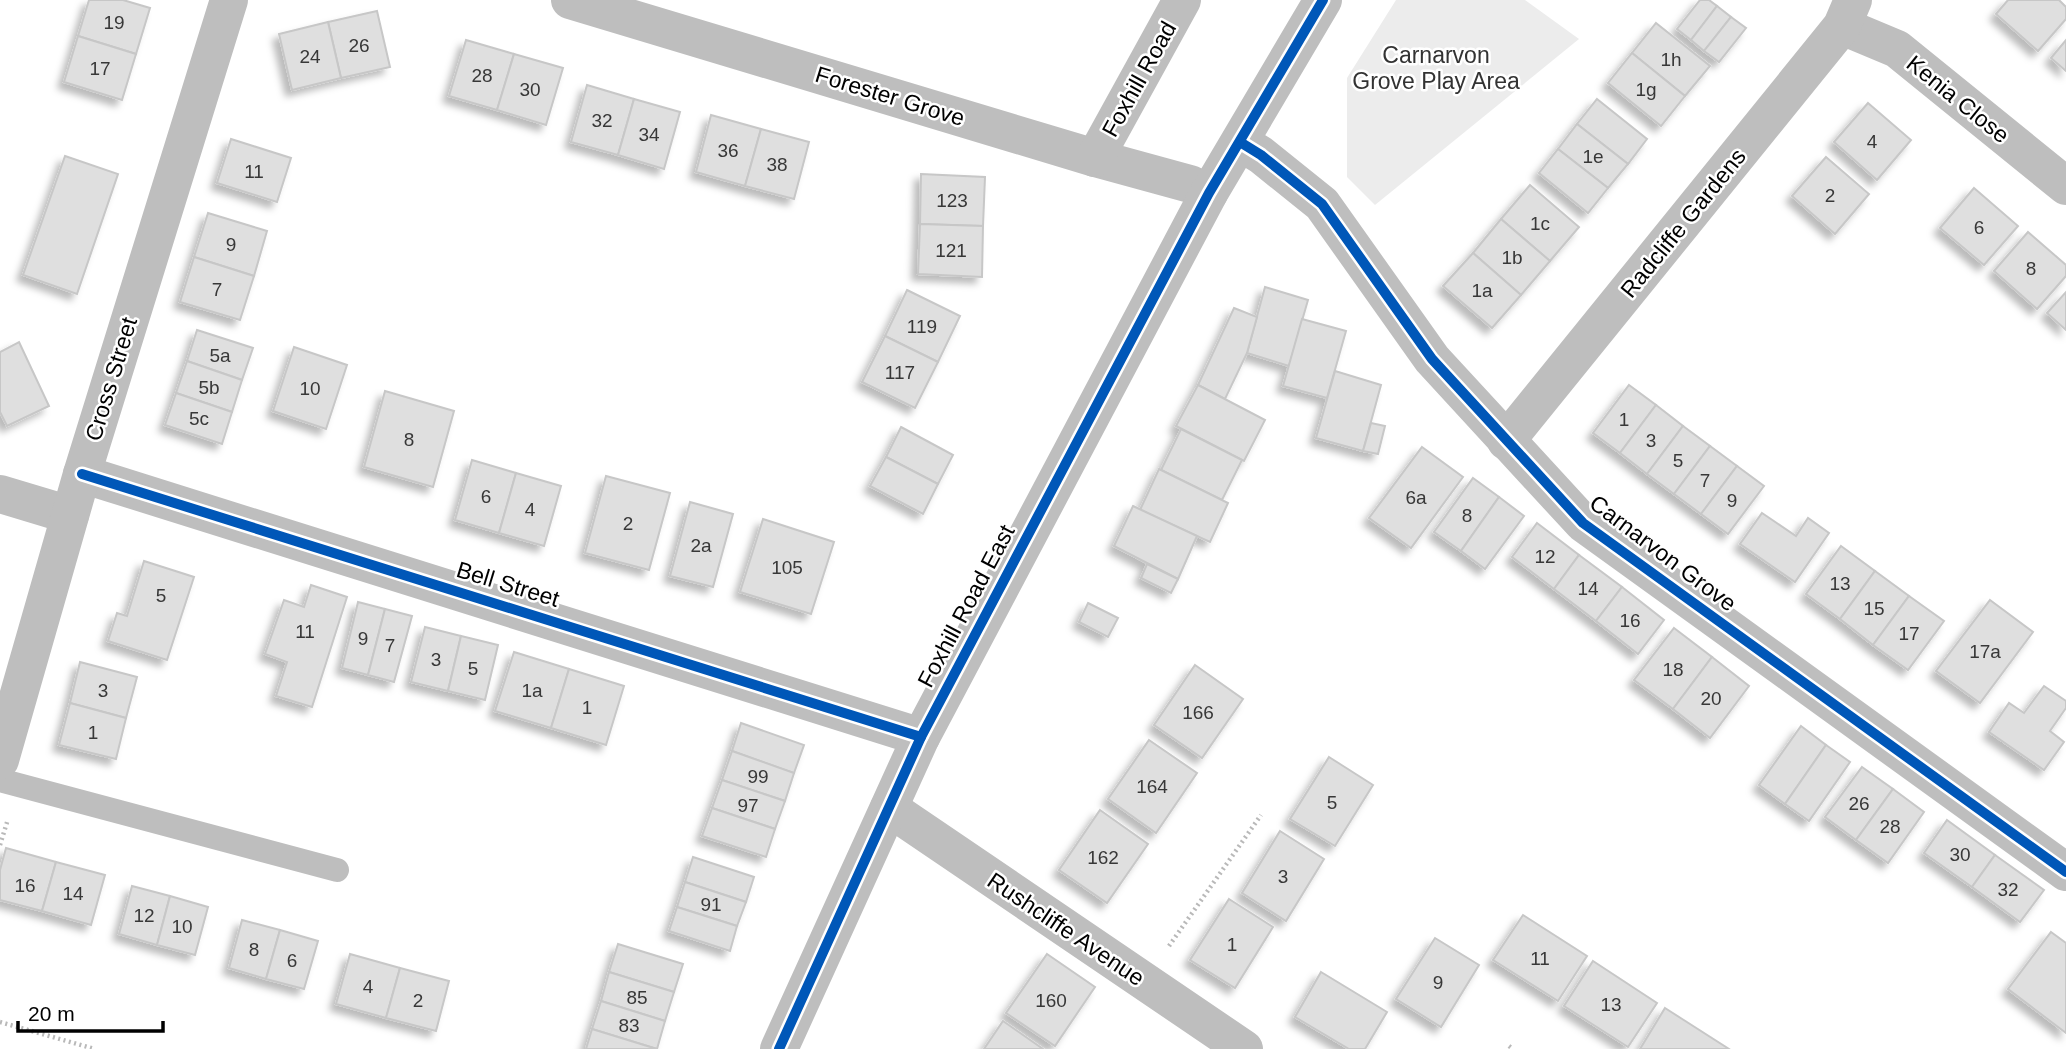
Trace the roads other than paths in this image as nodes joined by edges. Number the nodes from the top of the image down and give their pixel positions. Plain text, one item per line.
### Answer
1 (229, 0) edge
2 (570, 0) edge
3 (1182, 0) edge
4 (1323, 0) edge
5 (1848, 13) edge
6 (1240, 142) junction
7 (1095, 158) junction
8 (2066, 186) edge
9 (1209, 193) junction
10 (1506, 441) junction
11 (82, 474) junction
12 (0, 494) edge
13 (70, 515) junction
14 (921, 737) junction
15 (0, 760) edge
16 (0, 780) edge
17 (889, 808) junction
18 (337, 870) dead end
19 (2066, 872) edge
20 (779, 1049) edge
21 (1244, 1049) edge

1 - 11 street, Cross Street
2 - 7 street, Forester Grove
3 - 7 street, Foxhill Road
4 - 6 street, Foxhill Road East
5 - 8 street, Kenia Close
5 - 10 street, Radcliffe Gardens
6 - 9 street, Foxhill Road East
6 - 10 street, Carnarvon Grove
7 - 9 street, Forester Grove
9 - 14 street, Foxhill Road East
10 - 19 street, Carnarvon Grove
11 - 13 street, Cross Street
11 - 14 street, Bell Street
12 - 13 street
13 - 15 street, Cross Street
14 - 17 street, Foxhill Road East
16 - 18 lane
17 - 20 street, Foxhill Road East
17 - 21 street, Rushcliffe Avenue

